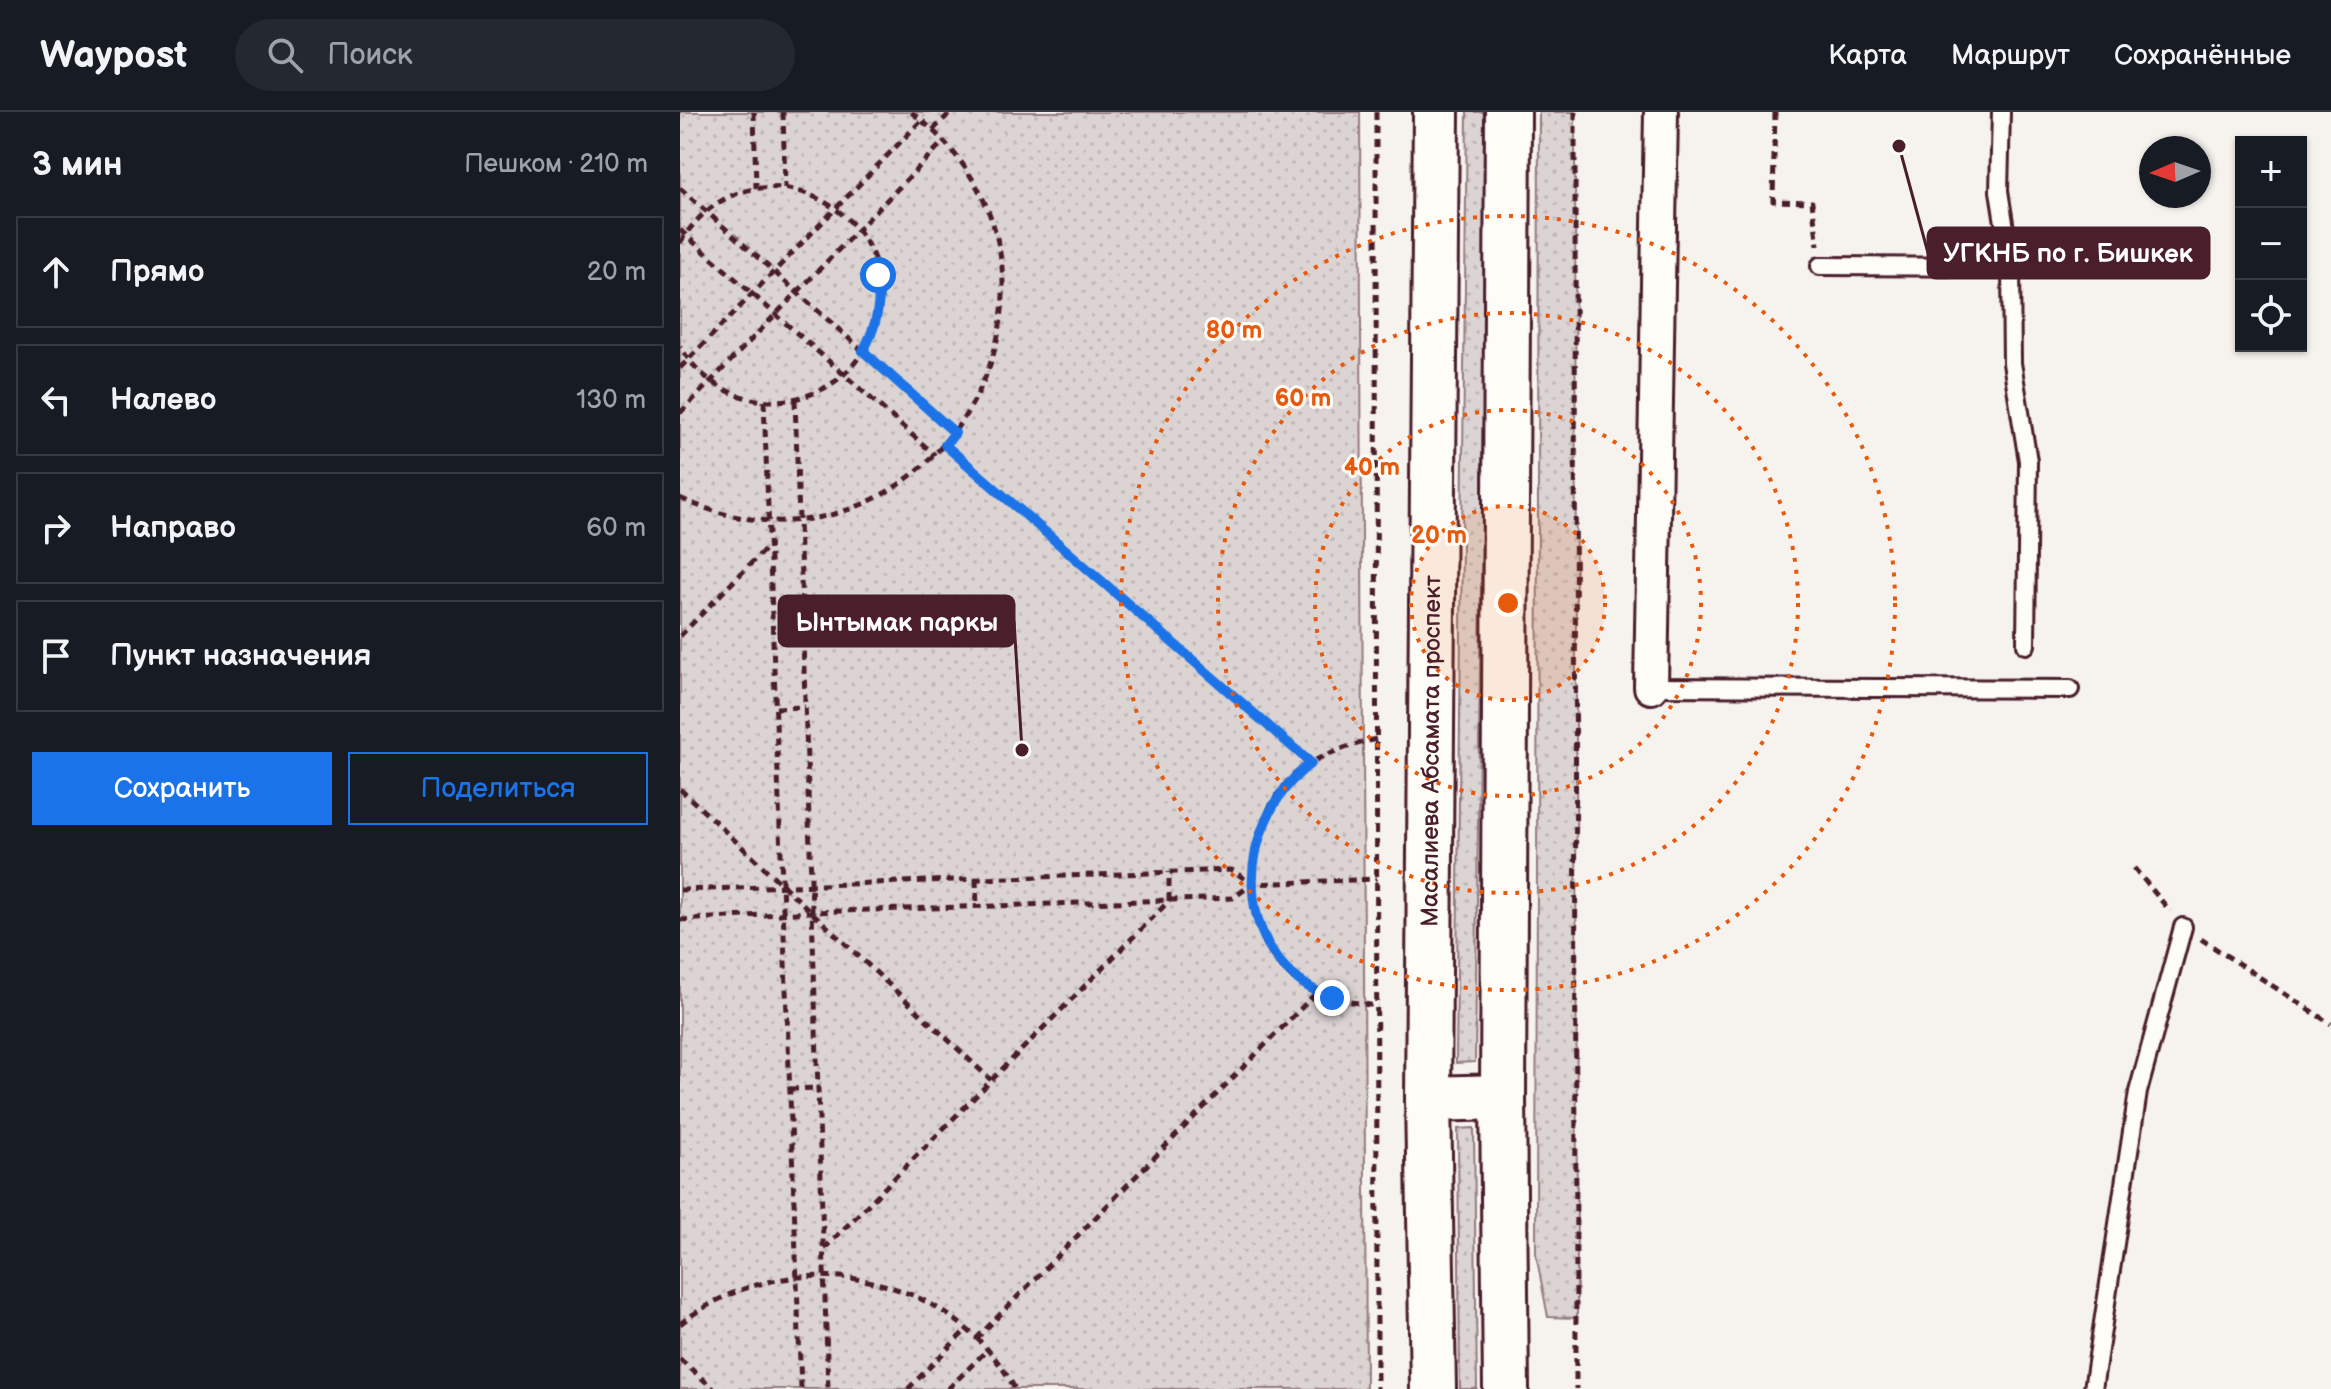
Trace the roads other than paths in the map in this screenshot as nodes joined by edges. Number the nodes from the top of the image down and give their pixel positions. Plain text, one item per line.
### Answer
1 (1436, 112) edge
2 (1508, 112) edge
3 (1661, 112) edge
4 (2001, 112) edge
5 (1820, 266) road end
6 (2011, 267) junction
7 (2026, 645) dead end
8 (1651, 687) joint
9 (2070, 689) dead end
10 (2183, 927) road end
11 (1503, 1097) junction
12 (1428, 1099) junction
13 (1433, 1389) edge
14 (1506, 1389) edge
15 (2093, 1389) edge

1 - 12 main road, Масалиева Абсамата проспект
2 - 11 main road
3 - 8 street
4 - 6 lane
5 - 6 lane
6 - 7 lane
8 - 9 lane
10 - 15 lane
11 - 12 main road
11 - 14 main road
12 - 13 main road, Масалиева Абсамата проспект

